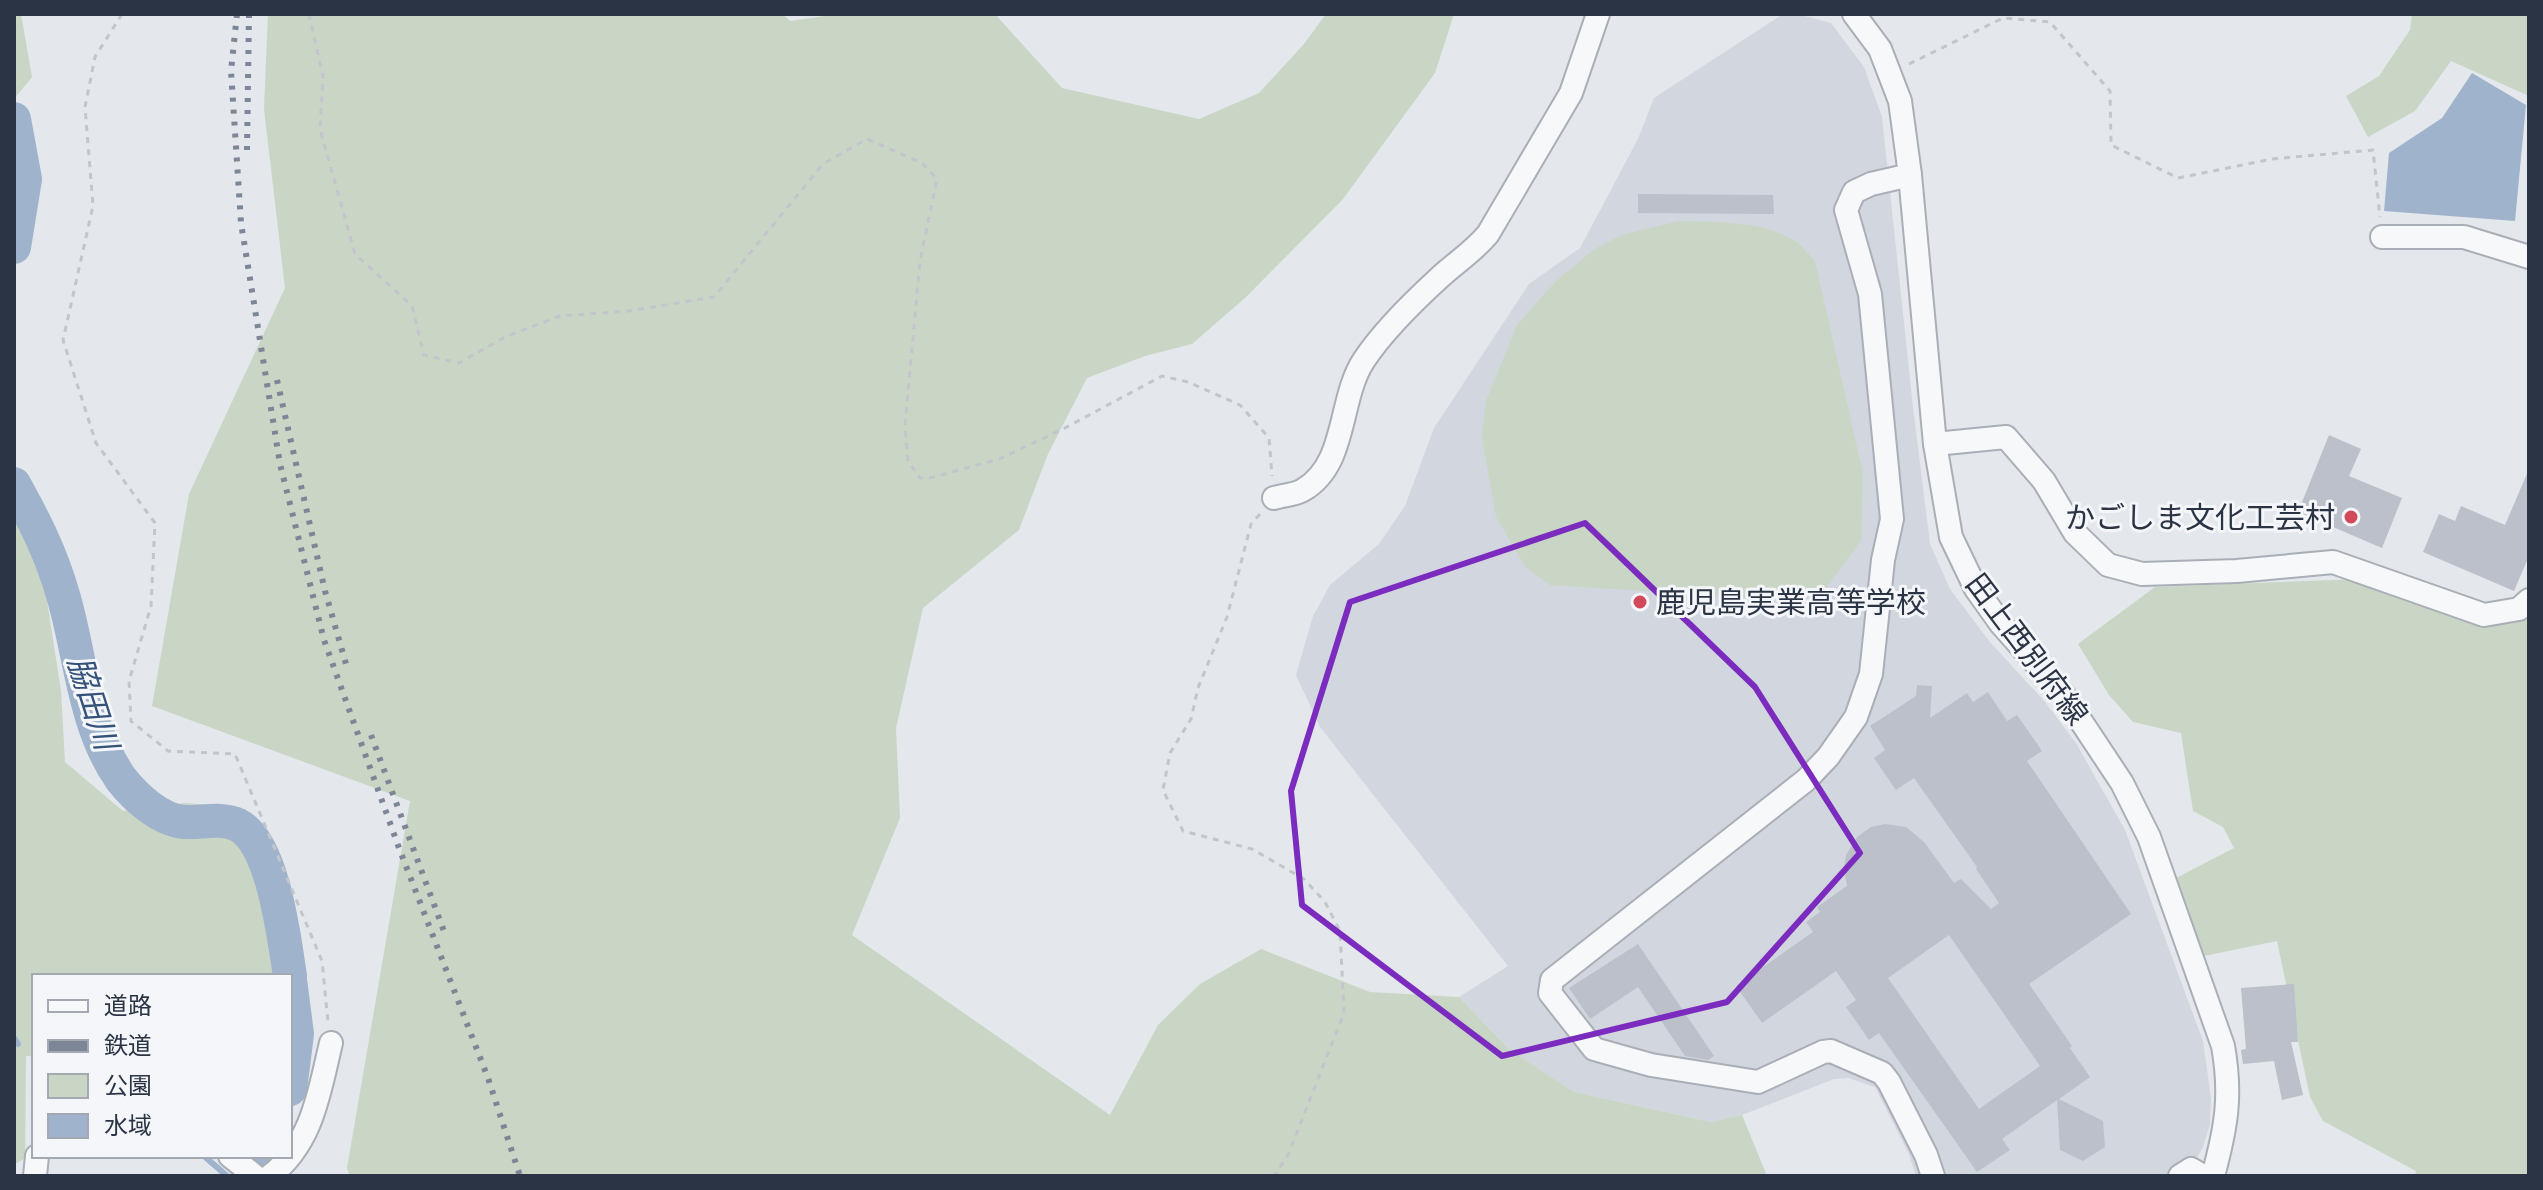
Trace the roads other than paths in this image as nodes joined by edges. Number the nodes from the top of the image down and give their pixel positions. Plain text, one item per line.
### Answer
1 (1598, 14) edge
2 (1854, 14) edge
3 (1910, 175) junction
4 (2382, 237) road end
5 (2529, 257) edge
6 (1935, 444) junction
7 (1274, 498) road end
8 (2529, 600) edge
9 (331, 1043) road end
10 (292, 1153) edge
11 (232, 1158) edge
12 (289, 1158) edge
13 (255, 1176) edge
14 (270, 1176) edge
15 (1933, 1176) edge
16 (2180, 1176) edge
17 (2203, 1176) edge
18 (2213, 1176) edge

1 - 7 street
2 - 3 street, 田上西別府線
3 - 6 street, 田上西別府線
3 - 15 street
4 - 5 street
6 - 8 street
6 - 18 street, 田上西別府線
9 - 10 street
11 - 13 street
12 - 14 street
16 - 17 street

